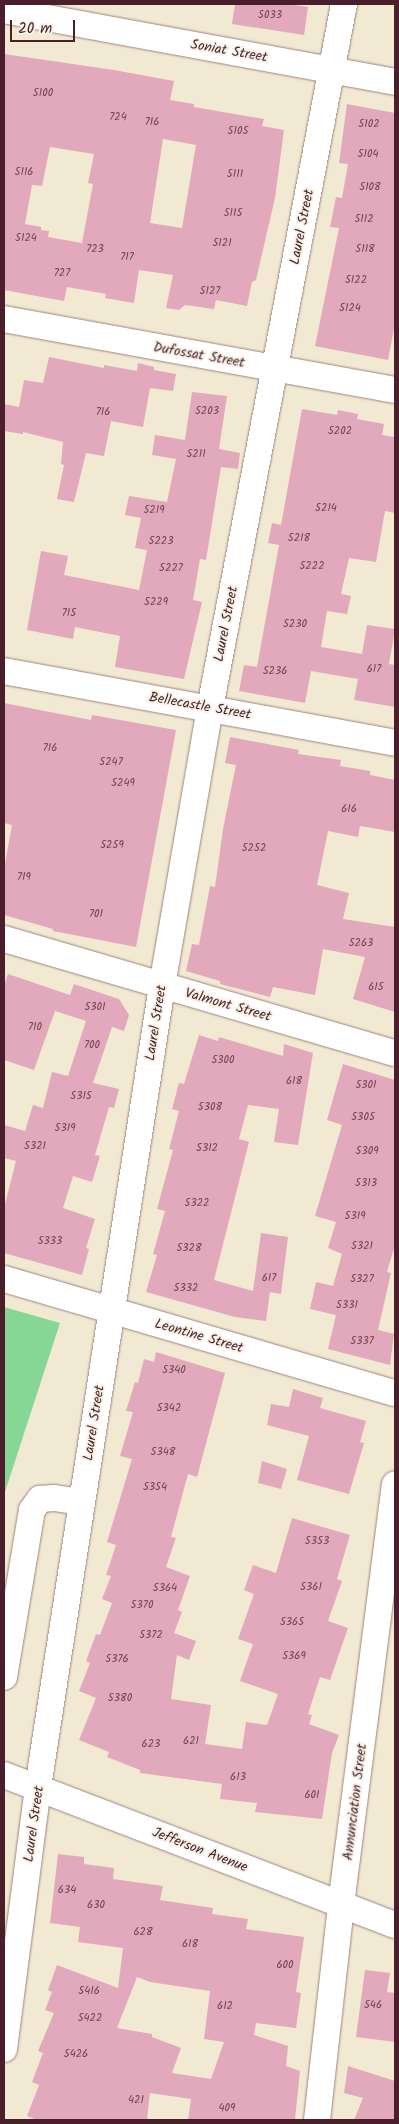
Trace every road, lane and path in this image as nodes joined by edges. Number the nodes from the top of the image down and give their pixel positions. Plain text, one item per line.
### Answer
1 (344, 4) edge
2 (4, 10) edge
3 (332, 70) junction
4 (395, 82) edge
5 (4, 319) edge
6 (275, 369) junction
7 (395, 390) edge
8 (4, 671) edge
9 (210, 708) junction
10 (395, 743) edge
11 (4, 939) edge
12 (162, 986) junction
13 (395, 1054) edge
14 (4, 1279) edge
15 (111, 1311) junction
16 (395, 1393) edge
17 (395, 1484) edge
18 (82, 1502) junction
19 (4, 1677) edge
20 (4, 1775) edge
21 (38, 1787) junction
22 (342, 1905) junction
23 (395, 1925) edge
24 (4, 2049) edge
25 (317, 2120) edge

1 - 3 street, Laurel Street
2 - 3 street, Soniat Street
3 - 4 street, Soniat Street
3 - 6 street, Laurel Street
5 - 6 street, Dufossat Street
6 - 7 street, Dufossat Street
6 - 9 street, Laurel Street
8 - 9 street, Bellecastle Street
9 - 10 street, Bellecastle Street
9 - 12 street, Laurel Street
11 - 12 street, Valmont Street
12 - 13 street, Valmont Street
12 - 15 street, Laurel Street
14 - 15 street, Leontine Street
15 - 16 street, Leontine Street
15 - 18 street, Laurel Street
17 - 22 street, Annunciation Street
18 - 19 street
18 - 21 street, Laurel Street
20 - 21 street, Jefferson Avenue
21 - 22 street, Jefferson Avenue
21 - 24 street, Laurel Street
22 - 23 street, Jefferson Avenue
22 - 25 street, Annunciation Street

